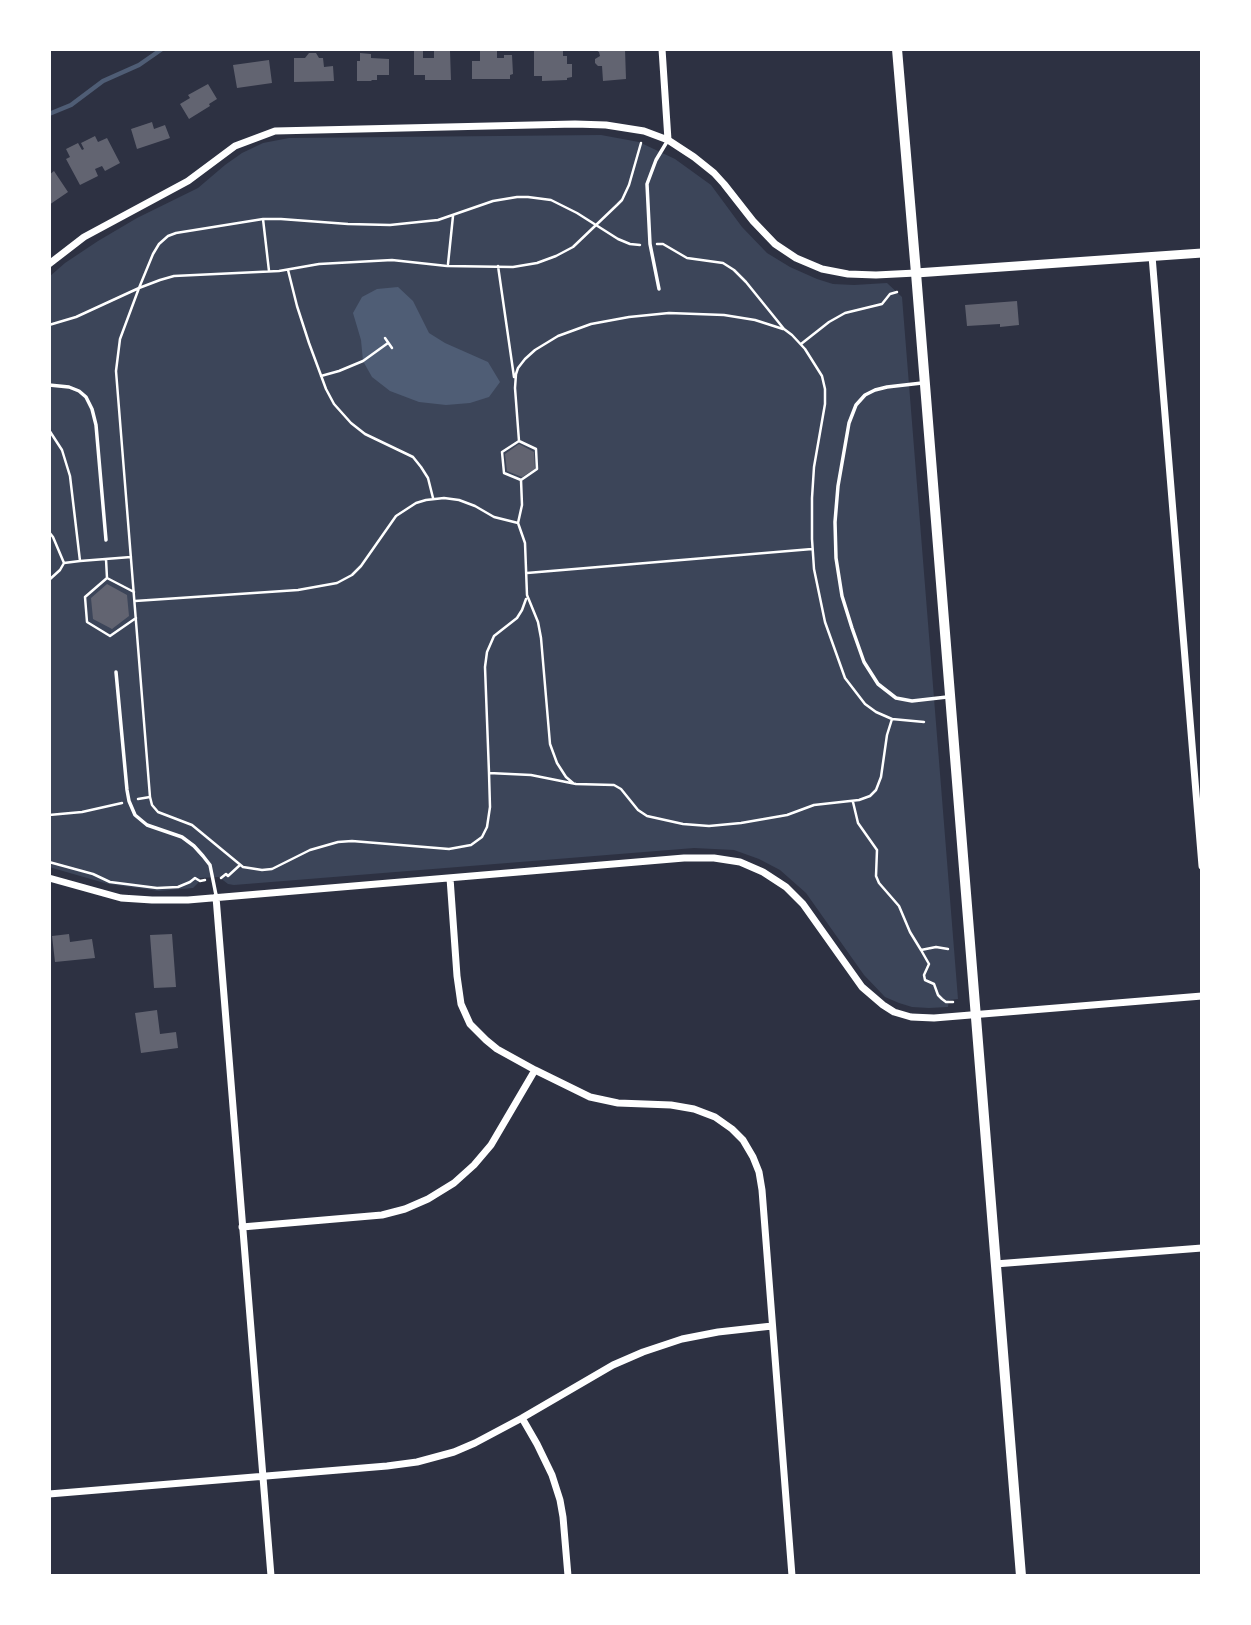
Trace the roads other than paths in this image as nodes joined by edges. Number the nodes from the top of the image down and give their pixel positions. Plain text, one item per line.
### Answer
1 (662, 49) edge
2 (897, 49) edge
3 (668, 140) junction
4 (1202, 253) edge
5 (1152, 256) junction
6 (49, 264) edge
7 (916, 273) junction
8 (659, 289) dead end
9 (925, 382) junction
10 (49, 385) edge
11 (106, 540) dead end
12 (116, 672) dead end
13 (949, 697) junction
14 (1202, 866) edge
15 (49, 878) edge
16 (450, 878) junction
17 (216, 897) junction
18 (1202, 996) edge
19 (975, 1014) junction
20 (536, 1070) junction
21 (242, 1227) junction
22 (1202, 1248) edge
23 (995, 1264) junction
24 (772, 1326) junction
25 (522, 1418) junction
26 (263, 1476) junction
27 (49, 1494) edge
28 (271, 1576) edge
29 (568, 1576) edge
30 (792, 1576) edge
31 (1021, 1576) edge

1 - 3 street
2 - 7 main road
3 - 6 street
3 - 7 street
3 - 8 lane
4 - 5 street
5 - 7 street
5 - 14 street
7 - 9 main road
9 - 13 main road
9 - 13 lane
10 - 11 lane
12 - 17 lane
13 - 19 main road
15 - 17 street
16 - 17 street
16 - 19 street
16 - 20 street
17 - 21 street
18 - 19 street
19 - 23 main road
20 - 21 street
20 - 24 street
21 - 26 street
22 - 23 street
23 - 31 main road
24 - 25 street
24 - 30 street
25 - 26 street
25 - 29 street
26 - 27 street
26 - 28 street

